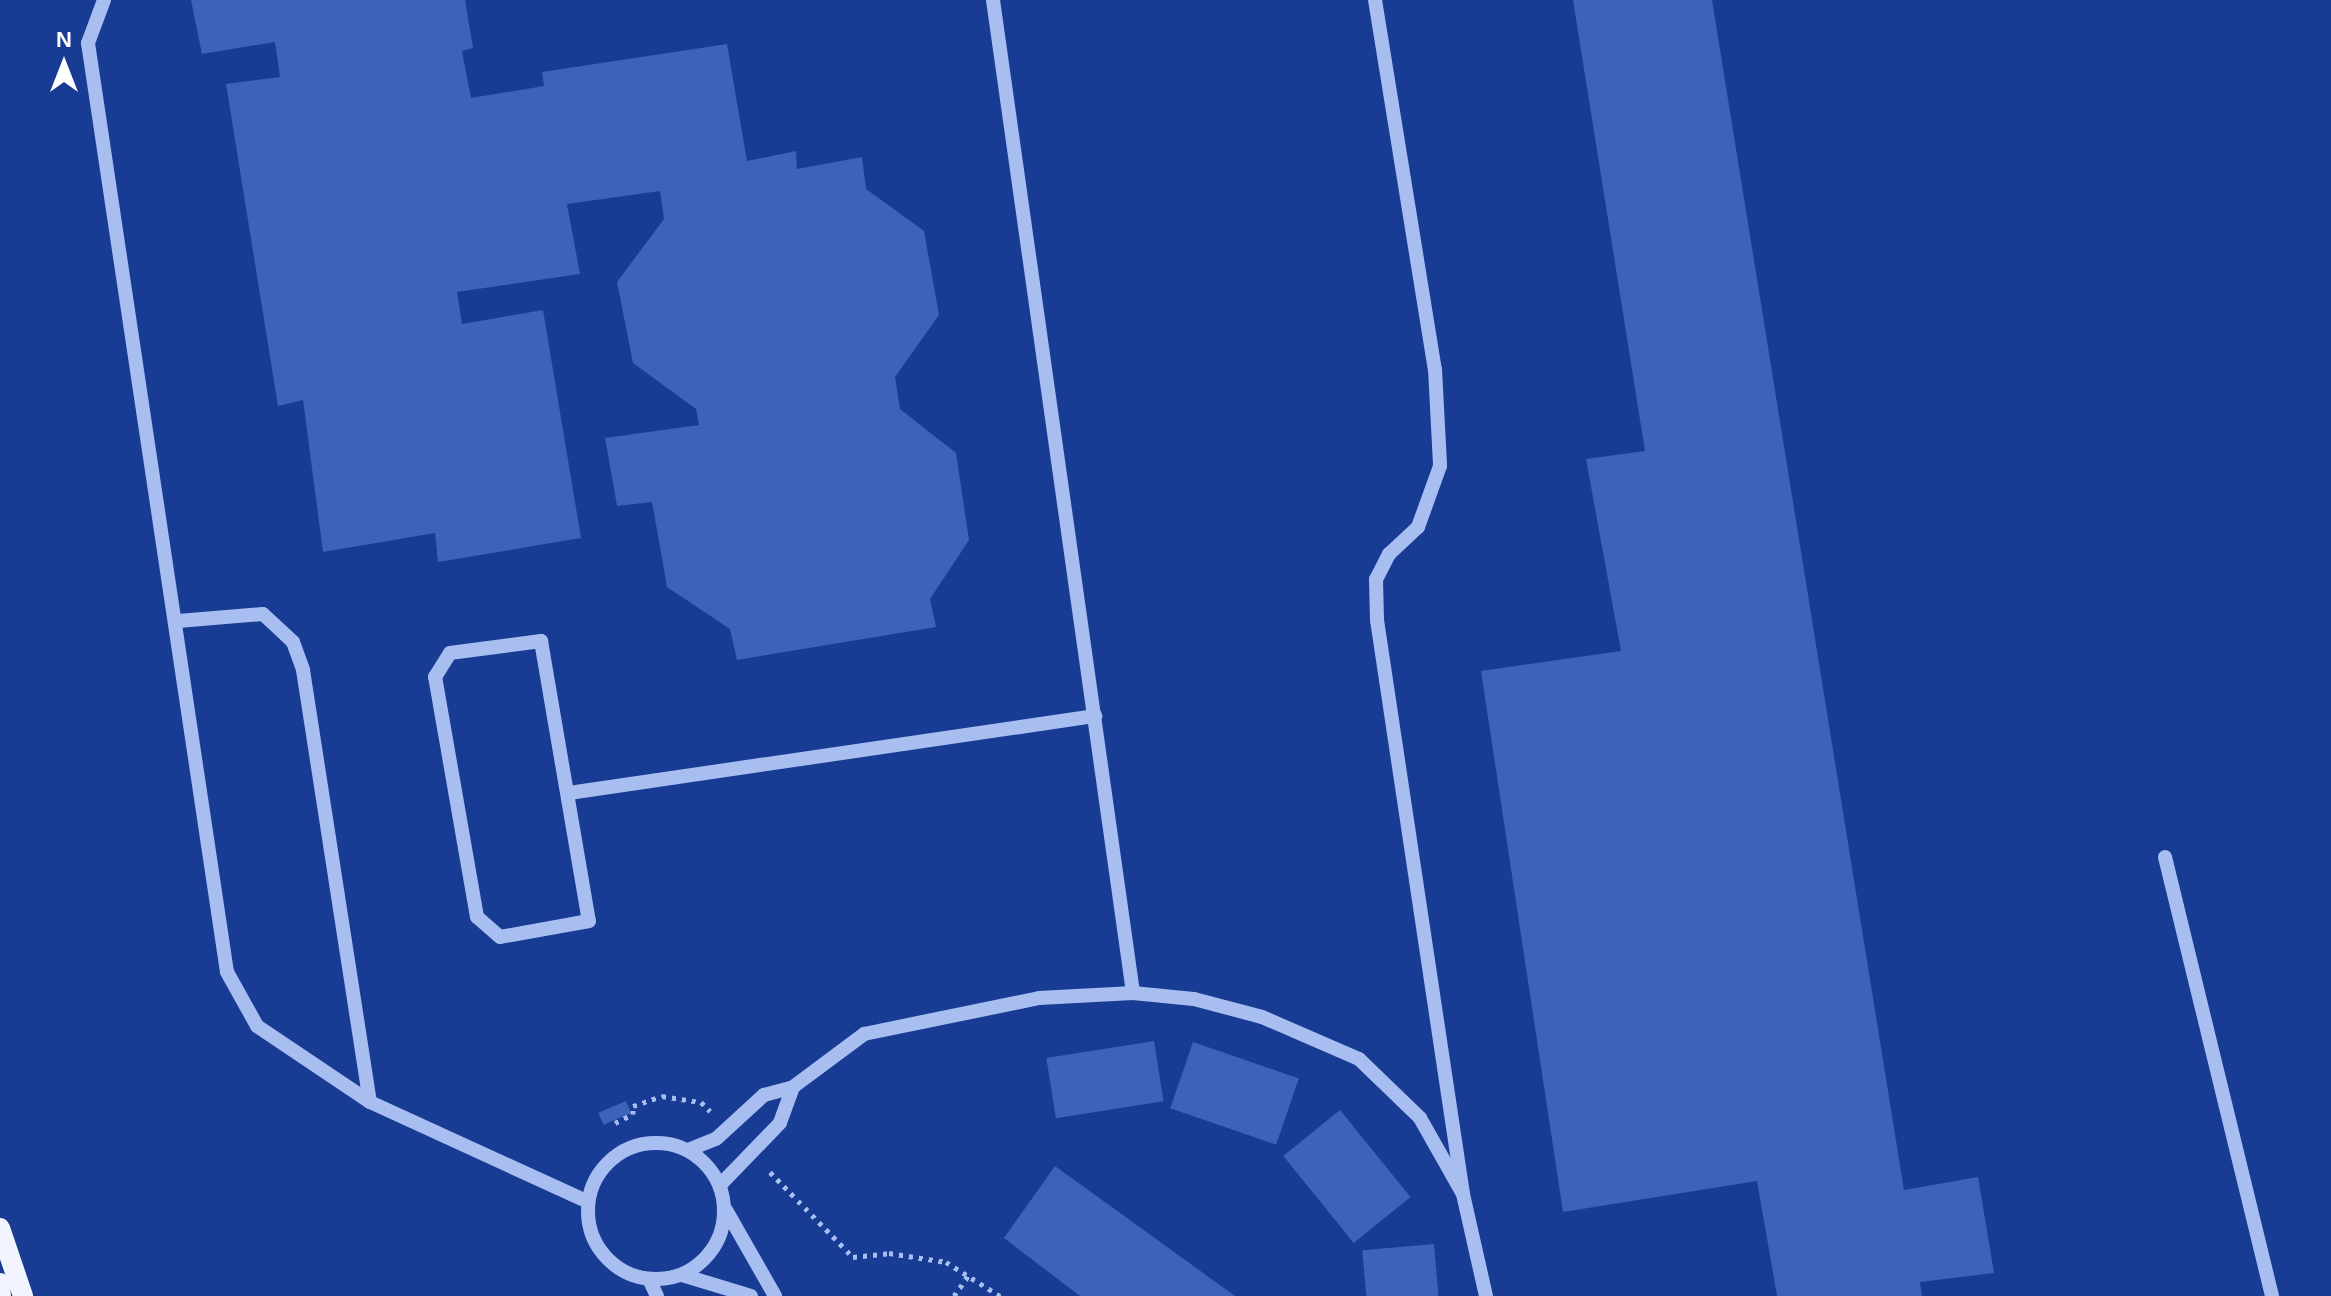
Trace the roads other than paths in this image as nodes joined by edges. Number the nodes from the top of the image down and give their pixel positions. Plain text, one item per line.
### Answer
1 (104, 0) edge
2 (993, 0) edge
3 (1375, 0) edge
4 (178, 621) junction
5 (1095, 716) junction
6 (569, 793) junction
7 (2165, 857) dead end
8 (1133, 993) junction
9 (793, 1087) junction
10 (370, 1102) junction
11 (688, 1150) junction
12 (720, 1185) junction
13 (1463, 1194) junction
14 (588, 1202) junction
15 (724, 1207) junction
16 (0, 1228) edge
17 (681, 1275) junction
18 (649, 1279) junction
19 (0, 1283) edge
20 (1, 1296) edge
21 (23, 1296) edge
22 (657, 1296) edge
23 (751, 1296) edge
24 (775, 1296) edge
25 (1486, 1296) edge
26 (2272, 1296) edge

1 - 4 lane
2 - 5 lane
3 - 13 lane
4 - 10 lane
4 - 10 lane
5 - 6 lane
5 - 8 lane
6 - 6 lane
7 - 26 lane
8 - 9 lane
8 - 13 lane
9 - 11 lane
9 - 12 lane
10 - 14 lane
11 - 12 lane
11 - 14 lane
12 - 15 lane
13 - 25 lane
14 - 18 lane
15 - 17 lane
15 - 24 lane
16 - 21 main road
17 - 18 lane
17 - 23 lane
18 - 22 lane
19 - 20 main road

